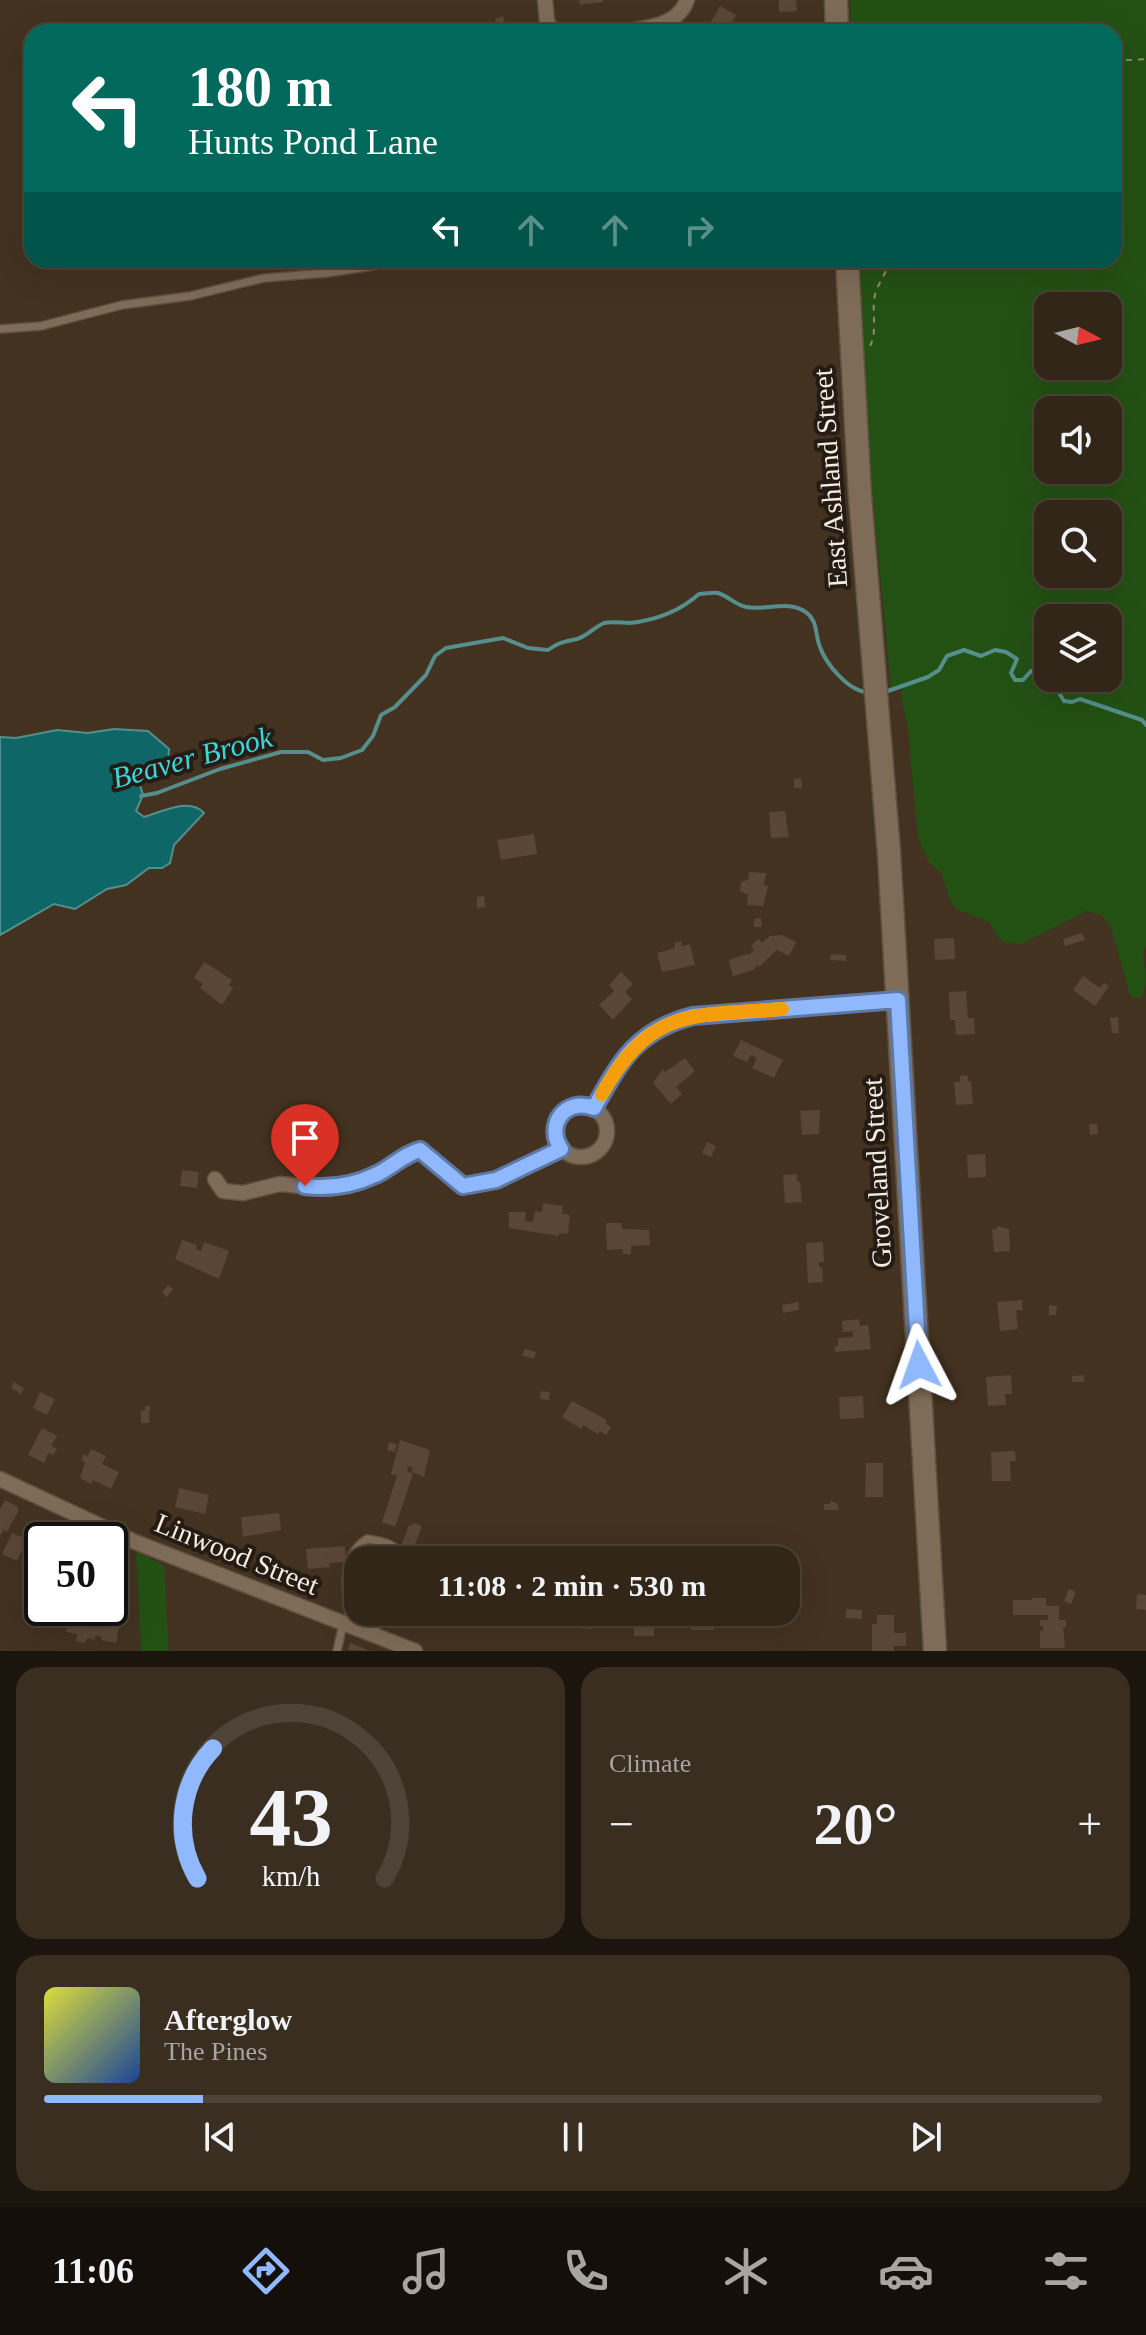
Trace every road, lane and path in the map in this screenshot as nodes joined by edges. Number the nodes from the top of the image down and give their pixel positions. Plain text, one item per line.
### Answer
1 (545, 0) edge
2 (687, 0) edge
3 (836, 0) edge
4 (549, 24) edge
5 (657, 24) edge
6 (837, 24) edge
7 (1146, 59) edge
8 (1122, 60) edge
9 (360, 268) edge
10 (847, 268) edge
11 (887, 268) edge
12 (0, 329) edge
13 (851, 356) junction
14 (877, 693) joint
15 (898, 1000) junction
16 (594, 1108) junction
17 (561, 1149) junction
18 (215, 1179) dead end
19 (0, 1479) edge
20 (360, 1546) edge
21 (392, 1546) edge
22 (344, 1624) edge
23 (347, 1626) edge
24 (349, 1626) edge
25 (377, 1626) edge
26 (371, 1635) junction
27 (337, 1651) edge
28 (415, 1651) edge
29 (935, 1651) edge

1 - 4 street
2 - 5 street
3 - 6 main road
7 - 8 path
9 - 12 lane
10 - 13 main road, East Ashland Street
11 - 13 path
13 - 14 main road, East Ashland Street
14 - 15 main road, Groveland Street
15 - 16 street
15 - 29 main road, Groveland Street
16 - 17 street
16 - 17 street
17 - 18 street
19 - 22 street, Linwood Street
20 - 21 lane
23 - 27 lane
24 - 26 street, Linwood Street
25 - 26 lane
26 - 28 street, Linwood Street

